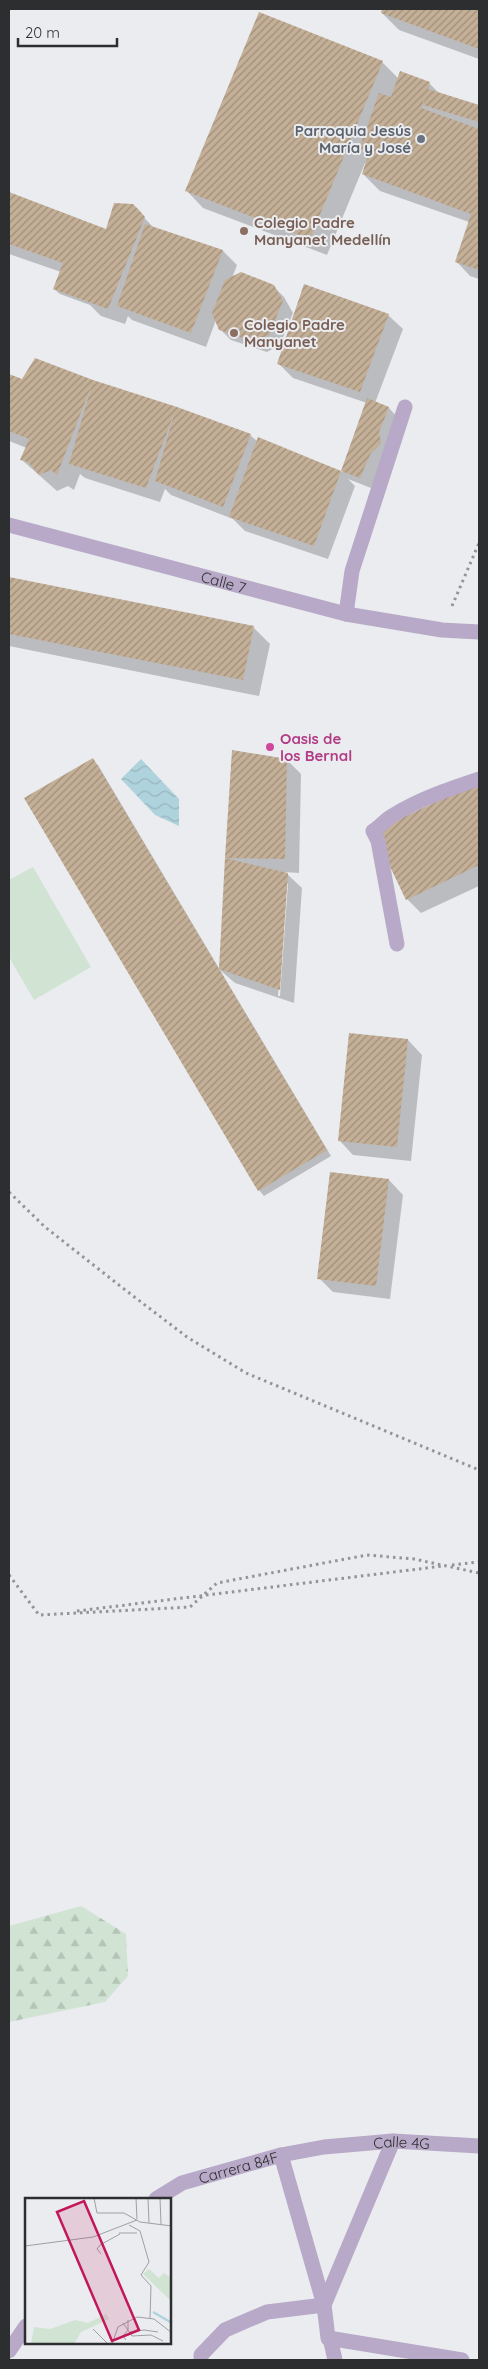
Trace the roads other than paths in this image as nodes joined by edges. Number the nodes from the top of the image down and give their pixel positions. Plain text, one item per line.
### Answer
1 (405, 407) dead end
2 (9, 525) edge
3 (346, 614) junction
4 (479, 632) edge
5 (479, 779) edge
6 (397, 944) dead end
7 (393, 2141) junction
8 (479, 2146) edge
9 (324, 2147) joint
10 (280, 2155) junction
11 (158, 2198) edge
12 (324, 2304) junction
13 (25, 2327) edge
14 (330, 2338) junction
15 (9, 2351) edge
16 (201, 2360) edge
17 (335, 2360) edge
18 (462, 2360) edge

1 - 3 street
2 - 3 street, Calle 7
3 - 4 street, Calle 7
5 - 6 street
7 - 8 street, Calle 4G
7 - 9 street, Calle 4G
7 - 12 street
9 - 10 street, Carrera 84F
10 - 11 street, Carrera 84F
10 - 12 street
12 - 14 street
12 - 16 street
13 - 15 street
14 - 17 street
14 - 18 street

